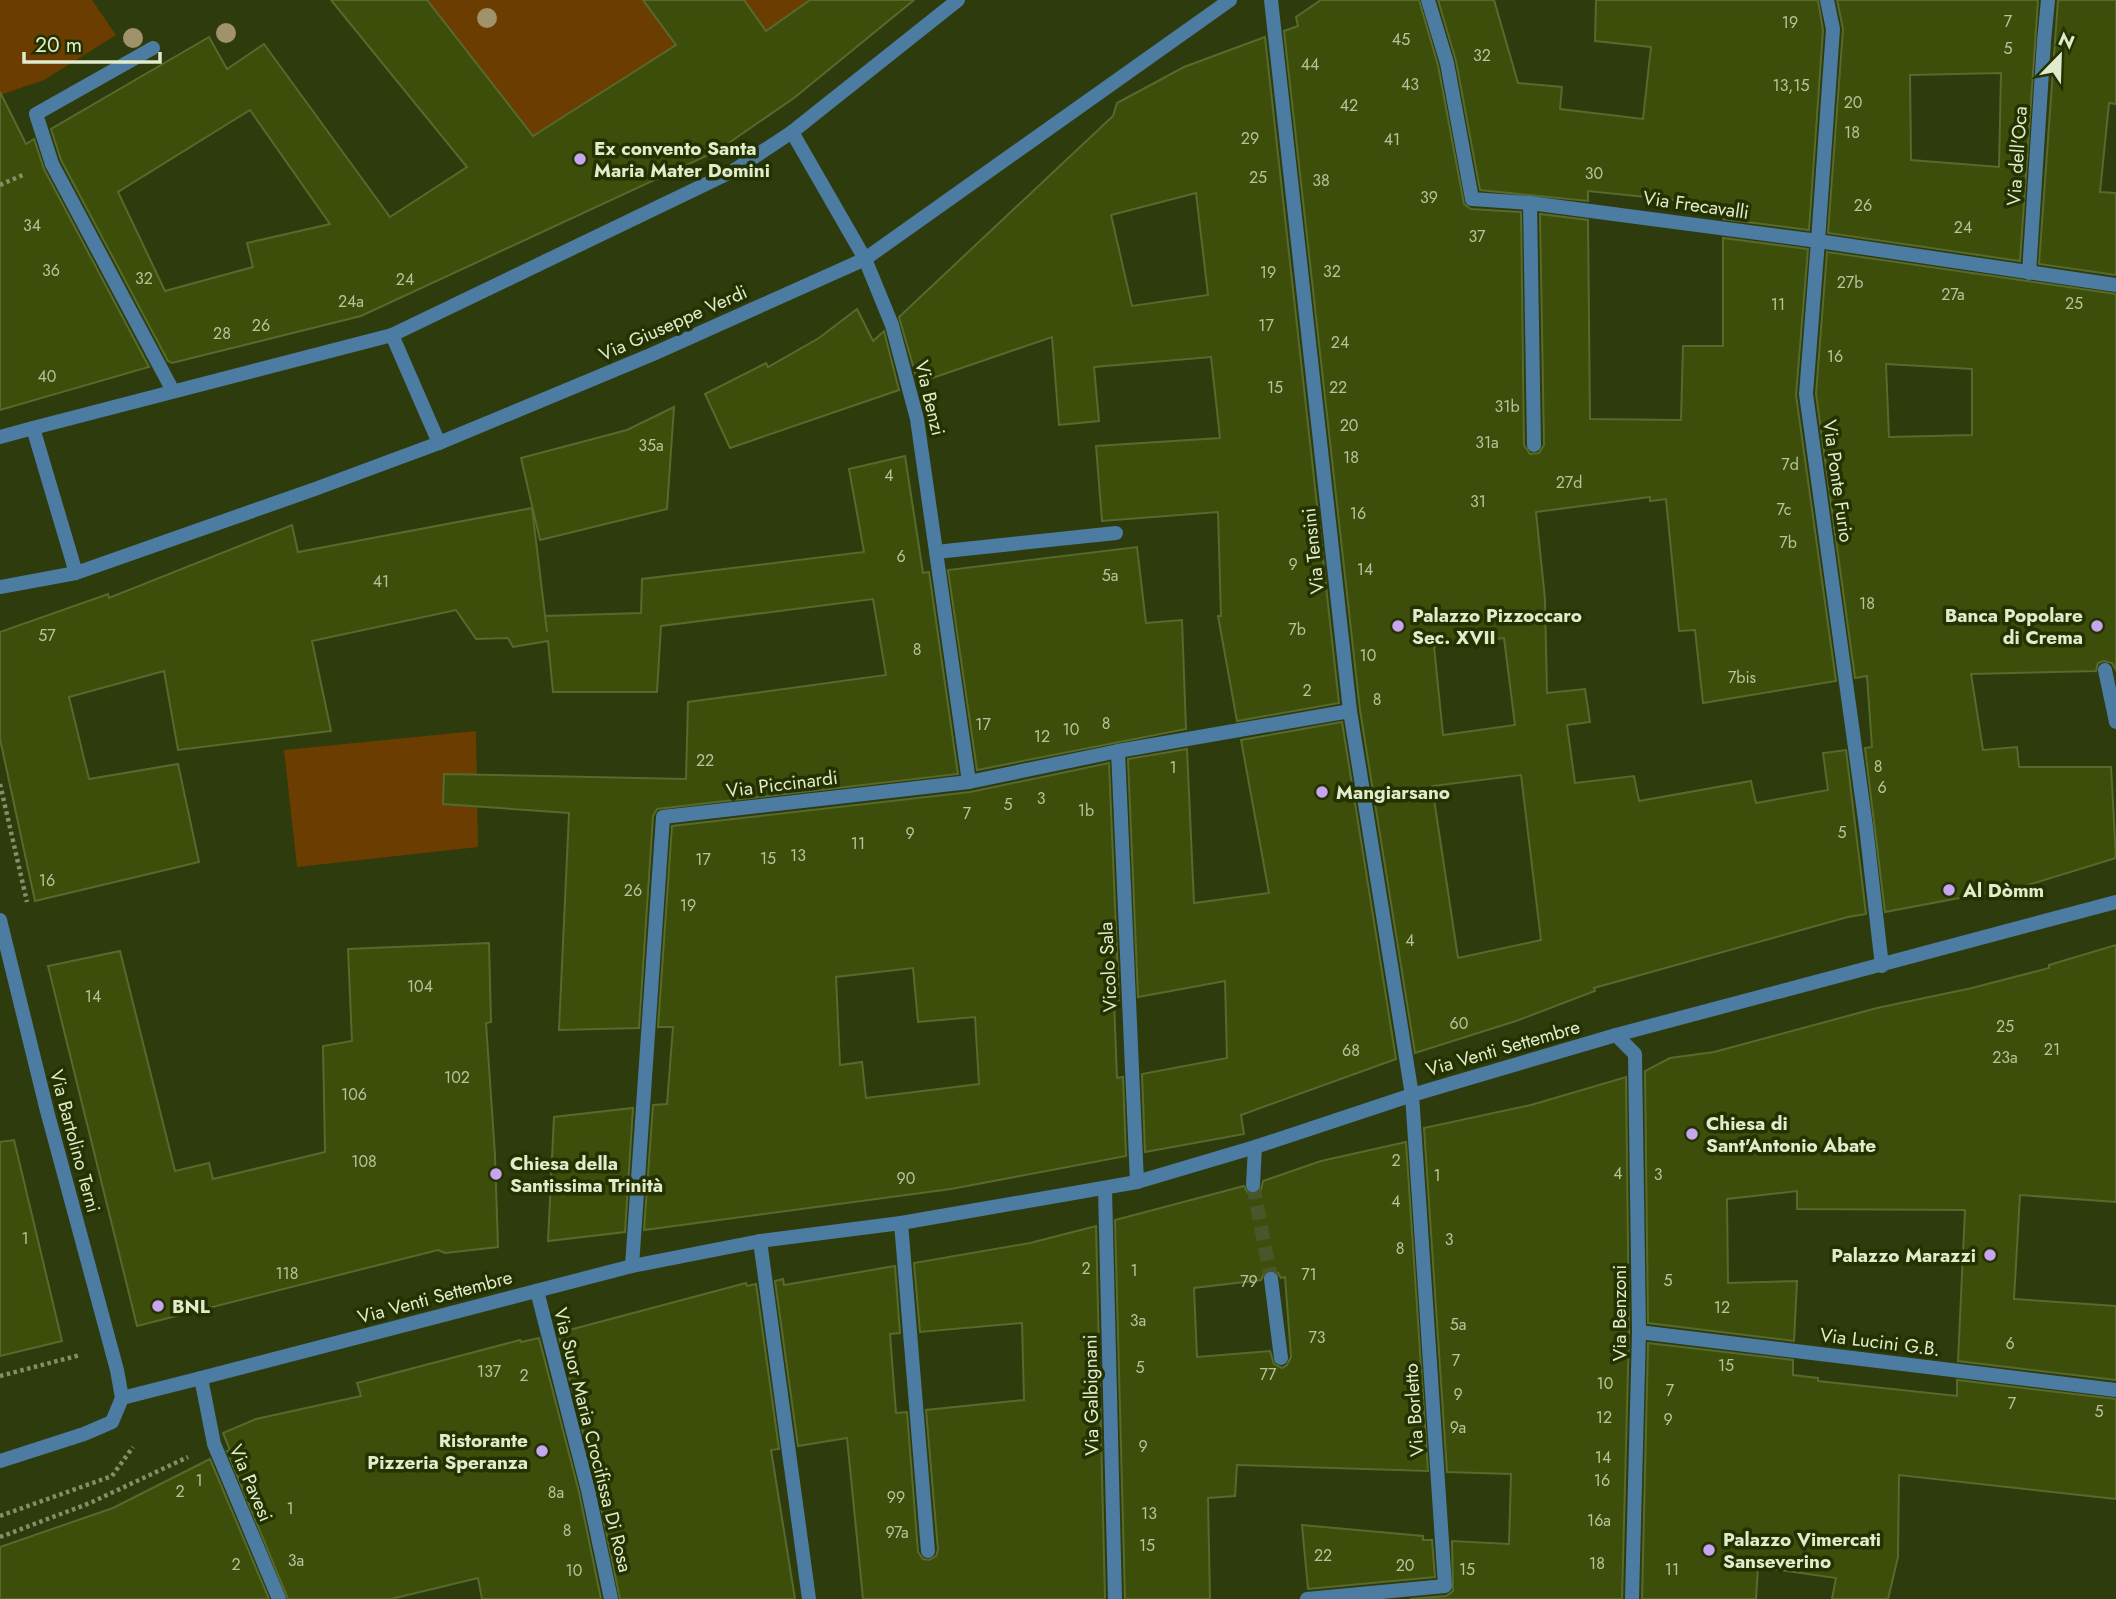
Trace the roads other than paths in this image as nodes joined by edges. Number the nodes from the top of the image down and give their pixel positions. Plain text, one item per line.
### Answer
1 (958, 0) edge
2 (1230, 0) edge
3 (1272, 0) edge
4 (1428, 0) edge
5 (1827, 0) edge
6 (2049, 0) edge
7 (153, 48) dead end
8 (792, 132) junction
9 (1530, 203) junction
10 (1818, 241) junction
11 (865, 259) junction
12 (2029, 273) junction
13 (2116, 285) edge
14 (392, 335) junction
15 (173, 391) junction
16 (33, 428) junction
17 (0, 437) edge
18 (439, 443) junction
19 (1534, 445) dead end
20 (1116, 533) dead end
21 (936, 552) junction
22 (76, 573) junction
23 (0, 587) edge
24 (2105, 670) dead end
25 (1350, 711) junction
26 (2116, 722) edge
27 (1118, 751) junction
28 (969, 782) junction
29 (2116, 902) edge
30 (0, 920) edge
31 (1882, 967) junction
32 (1616, 1035) junction
33 (1412, 1095) junction
34 (1255, 1147) junction
35 (1137, 1182) junction
36 (1253, 1185) tunnel mouth
37 (1105, 1189) junction
38 (901, 1223) junction
39 (760, 1241) junction
40 (632, 1266) junction
41 (1271, 1279) tunnel mouth
42 (537, 1291) junction
43 (1639, 1332) junction
44 (1281, 1358) dead end
45 (201, 1378) junction
46 (2116, 1390) edge
47 (122, 1398) junction
48 (0, 1461) edge
49 (928, 1551) dead end
50 (279, 1599) edge
51 (611, 1599) edge
52 (809, 1599) edge
53 (1115, 1599) edge
54 (1307, 1599) edge
55 (1632, 1599) edge

1 - 8 street
2 - 11 street, Via Giuseppe Verdi
3 - 25 street, Via Tensini
4 - 9 street, Via Frecavalli
5 - 10 street, Via Ponte Furio
6 - 12 street, Via dell'Oca
7 - 15 street
8 - 11 street, Via Benzi
8 - 14 street
9 - 10 street, Via Frecavalli
9 - 19 street
10 - 12 street, Via Frecavalli
10 - 31 street, Via Ponte Furio
11 - 18 street, Via Giuseppe Verdi
11 - 21 street, Via Benzi
12 - 13 street, Via Frecavalli
14 - 15 street
14 - 18 street
15 - 16 street
16 - 17 street
16 - 22 street
18 - 22 street, Via Giuseppe Verdi
20 - 21 street
21 - 28 street, Via Benzi
22 - 23 street, Via Giuseppe Verdi
24 - 26 street
25 - 27 street, Via Piccinardi
25 - 33 street, Via Tensini
27 - 28 street, Via Piccinardi
27 - 35 street, Vicolo Sala
28 - 40 street, Via Piccinardi
29 - 31 street, Via Venti Settembre
30 - 47 street, Via Bartolino Terni
31 - 32 street, Via Venti Settembre
32 - 33 street, Via Venti Settembre
32 - 43 street, Via Benzoni
33 - 34 street, Via Venti Settembre
33 - 54 street, Via Borletto
34 - 35 street, Via Venti Settembre
34 - 36 street
35 - 37 street, Via Venti Settembre
37 - 38 street, Via Venti Settembre
37 - 53 street, Via Galbignani
38 - 39 street, Via Venti Settembre
38 - 49 street
39 - 40 street, Via Venti Settembre
39 - 52 street
40 - 42 street, Via Venti Settembre
41 - 44 street
42 - 45 street, Via Venti Settembre
42 - 51 street, Via Suor Maria Crocifissa Di Rosa
43 - 46 street, Via Lucini G.B.
43 - 55 street, Via Benzoni
45 - 47 street, Via Venti Settembre
45 - 50 street, Via Pavesi
47 - 48 street

